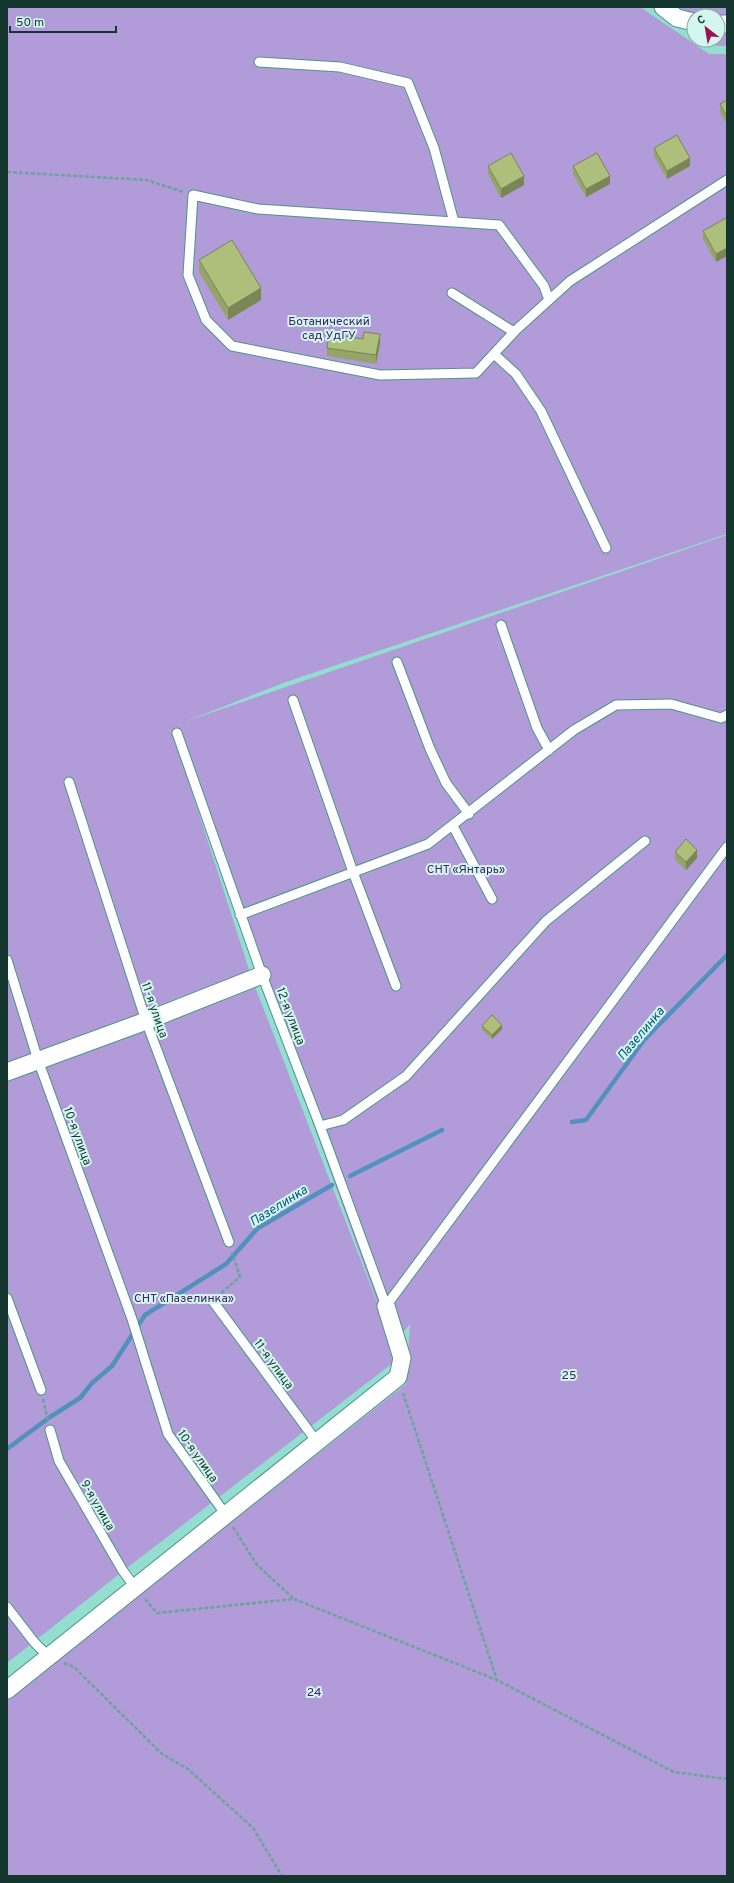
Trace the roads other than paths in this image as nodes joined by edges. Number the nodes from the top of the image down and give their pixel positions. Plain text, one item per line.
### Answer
1 (663, 7) edge
2 (686, 20) edge
3 (258, 62) dead end
4 (727, 180) edge
5 (454, 222) junction
6 (452, 293) dead end
7 (549, 300) junction
8 (514, 332) junction
9 (494, 354) junction
10 (606, 548) dead end
11 (502, 625) dead end
12 (397, 662) dead end
13 (293, 700) dead end
14 (727, 715) edge
15 (177, 733) dead end
16 (549, 750) junction
17 (69, 782) dead end
18 (469, 814) junction
19 (453, 826) junction
20 (645, 841) dead end
21 (727, 847) edge
22 (353, 872) junction
23 (492, 899) dead end
24 (240, 916) junction
25 (7, 960) edge
26 (262, 975) junction
27 (396, 986) dead end
28 (146, 1021) junction
29 (38, 1060) junction
30 (7, 1072) edge
31 (320, 1126) junction
32 (229, 1242) dead end
33 (7, 1298) edge
34 (212, 1300) road end
35 (386, 1306) junction
36 (41, 1390) dead end
37 (50, 1430) dead end
38 (317, 1442) junction
39 (226, 1515) junction
40 (135, 1587) junction
41 (7, 1606) edge
42 (49, 1657) junction
43 (7, 1690) edge

1 - 2 street
3 - 5 lane
4 - 7 lane
5 - 7 lane
5 - 9 lane
6 - 8 lane
7 - 8 lane
8 - 9 lane
9 - 10 lane
11 - 16 lane
12 - 18 lane
13 - 22 lane
14 - 16 lane
15 - 24 lane, 12-я улица
16 - 18 lane
17 - 28 lane, 11-я улица
18 - 19 lane
19 - 22 lane
19 - 23 lane
20 - 31 lane
21 - 35 lane
22 - 24 lane
22 - 27 lane
24 - 26 lane, 12-я улица
25 - 29 lane, 10-я улица
26 - 28 street
26 - 31 lane, 12-я улица
28 - 29 street
28 - 32 lane, 11-я улица
29 - 30 street
29 - 39 lane, 10-я улица
31 - 35 lane, 12-я улица
33 - 36 lane
34 - 38 lane, 11-я улица
35 - 38 street
37 - 40 lane, 9-я улица
38 - 39 street
39 - 40 street
40 - 42 street
41 - 42 lane
42 - 43 street

